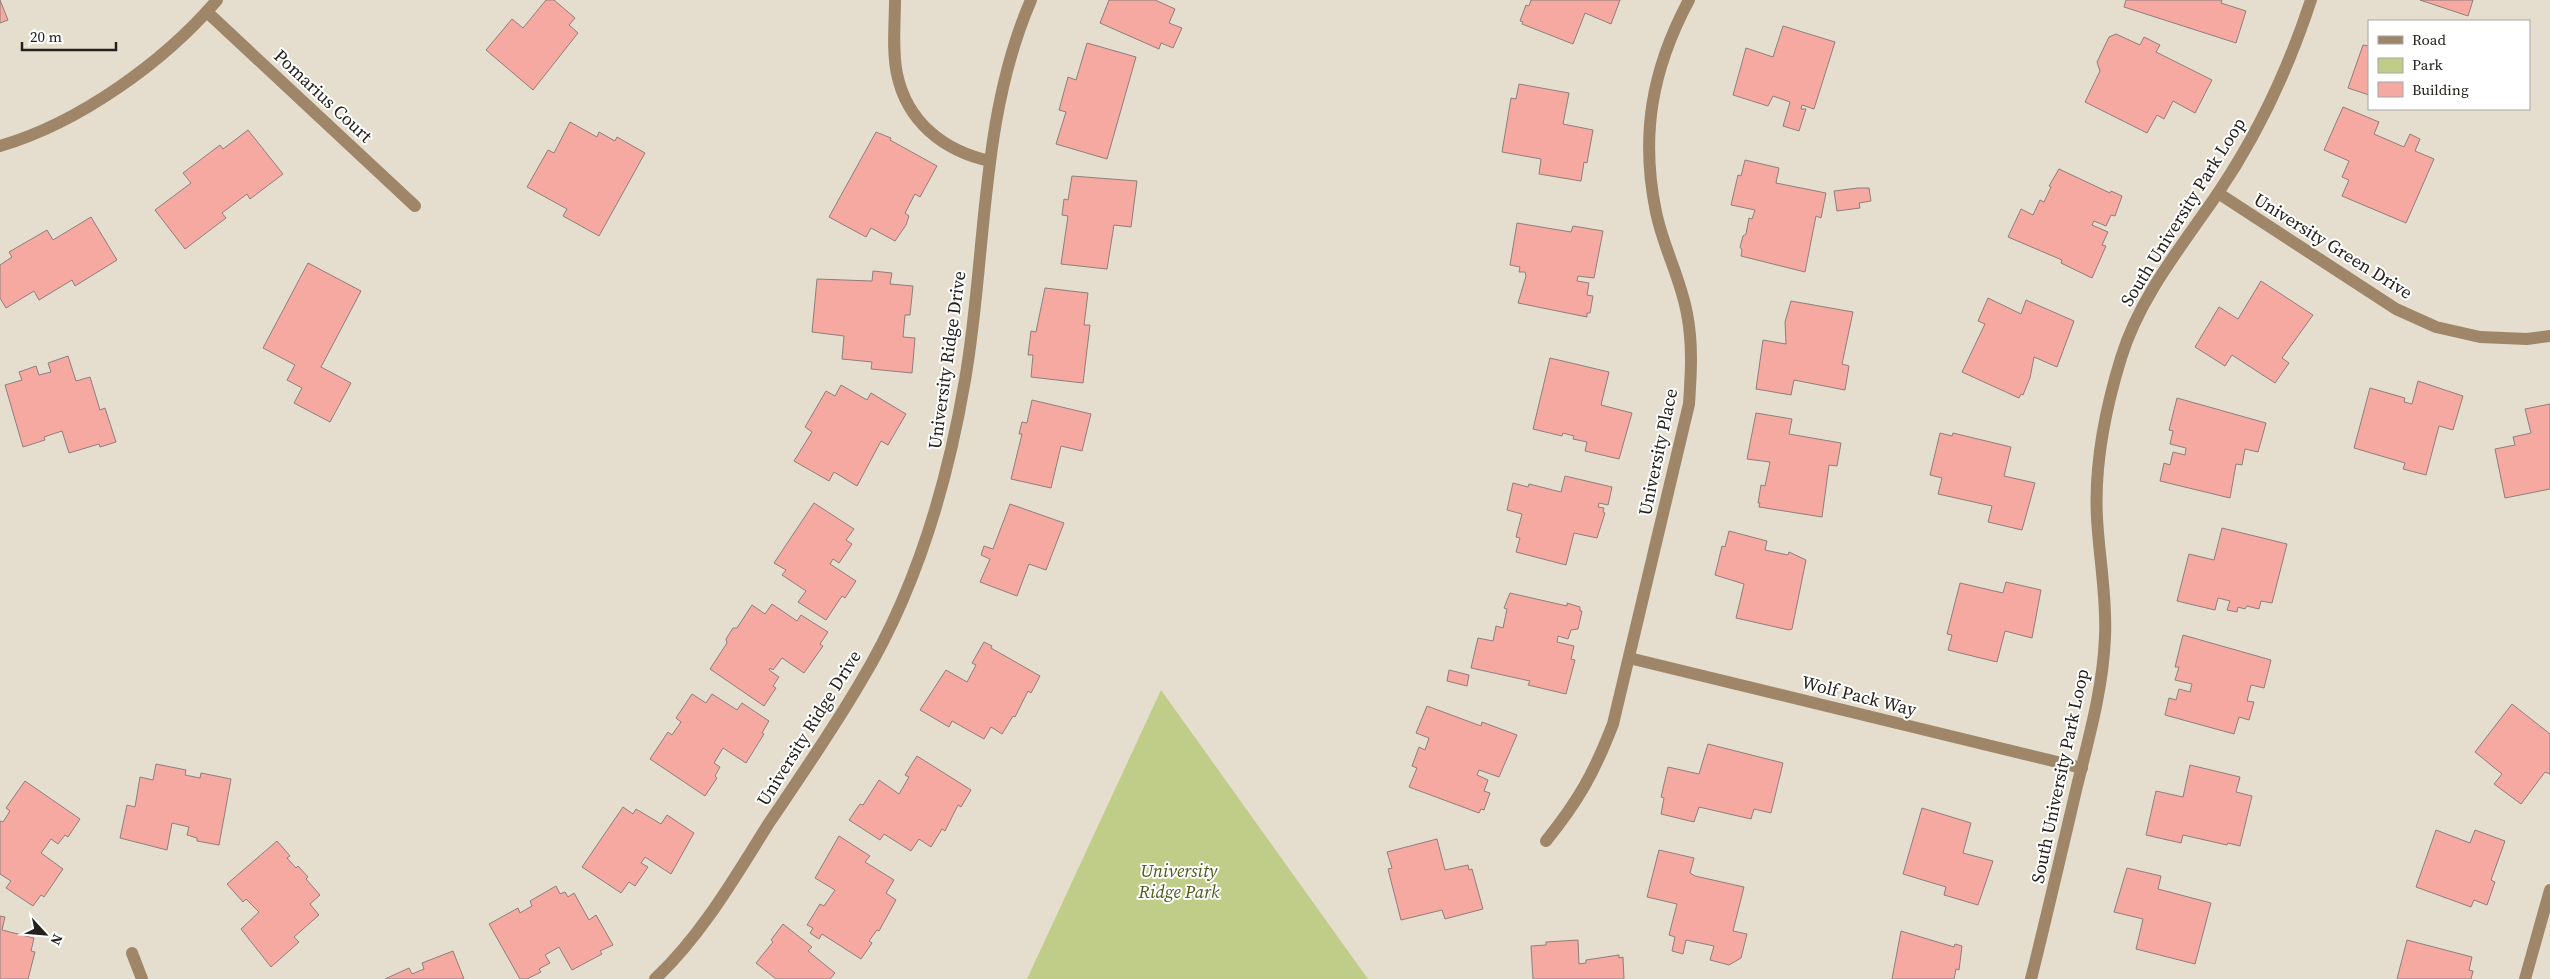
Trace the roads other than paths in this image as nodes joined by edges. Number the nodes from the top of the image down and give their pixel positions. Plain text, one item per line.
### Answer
1 (217, 0) edge
2 (895, 0) edge
3 (1031, 0) edge
4 (1688, 0) edge
5 (2311, 0) edge
6 (207, 12) junction
7 (0, 146) edge
8 (990, 161) junction
9 (2218, 193) junction
10 (415, 206) dead end
11 (2550, 336) edge
12 (1629, 658) junction
13 (2082, 768) junction
14 (1546, 841) dead end
15 (2550, 890) edge
16 (132, 954) dead end
17 (142, 979) edge
18 (655, 979) edge
19 (2031, 979) edge
20 (2525, 979) edge

1 - 6 street
2 - 8 street
3 - 8 street, University Ridge Drive
4 - 12 street, University Place
5 - 9 street, South University Park Loop
6 - 7 street
6 - 10 street, Pomarius Court
8 - 18 street, University Ridge Drive
9 - 11 street, University Green Drive
9 - 13 street, South University Park Loop
12 - 13 street, Wolf Pack Way
12 - 14 street, University Place
13 - 19 street, South University Park Loop
15 - 20 street
16 - 17 street

